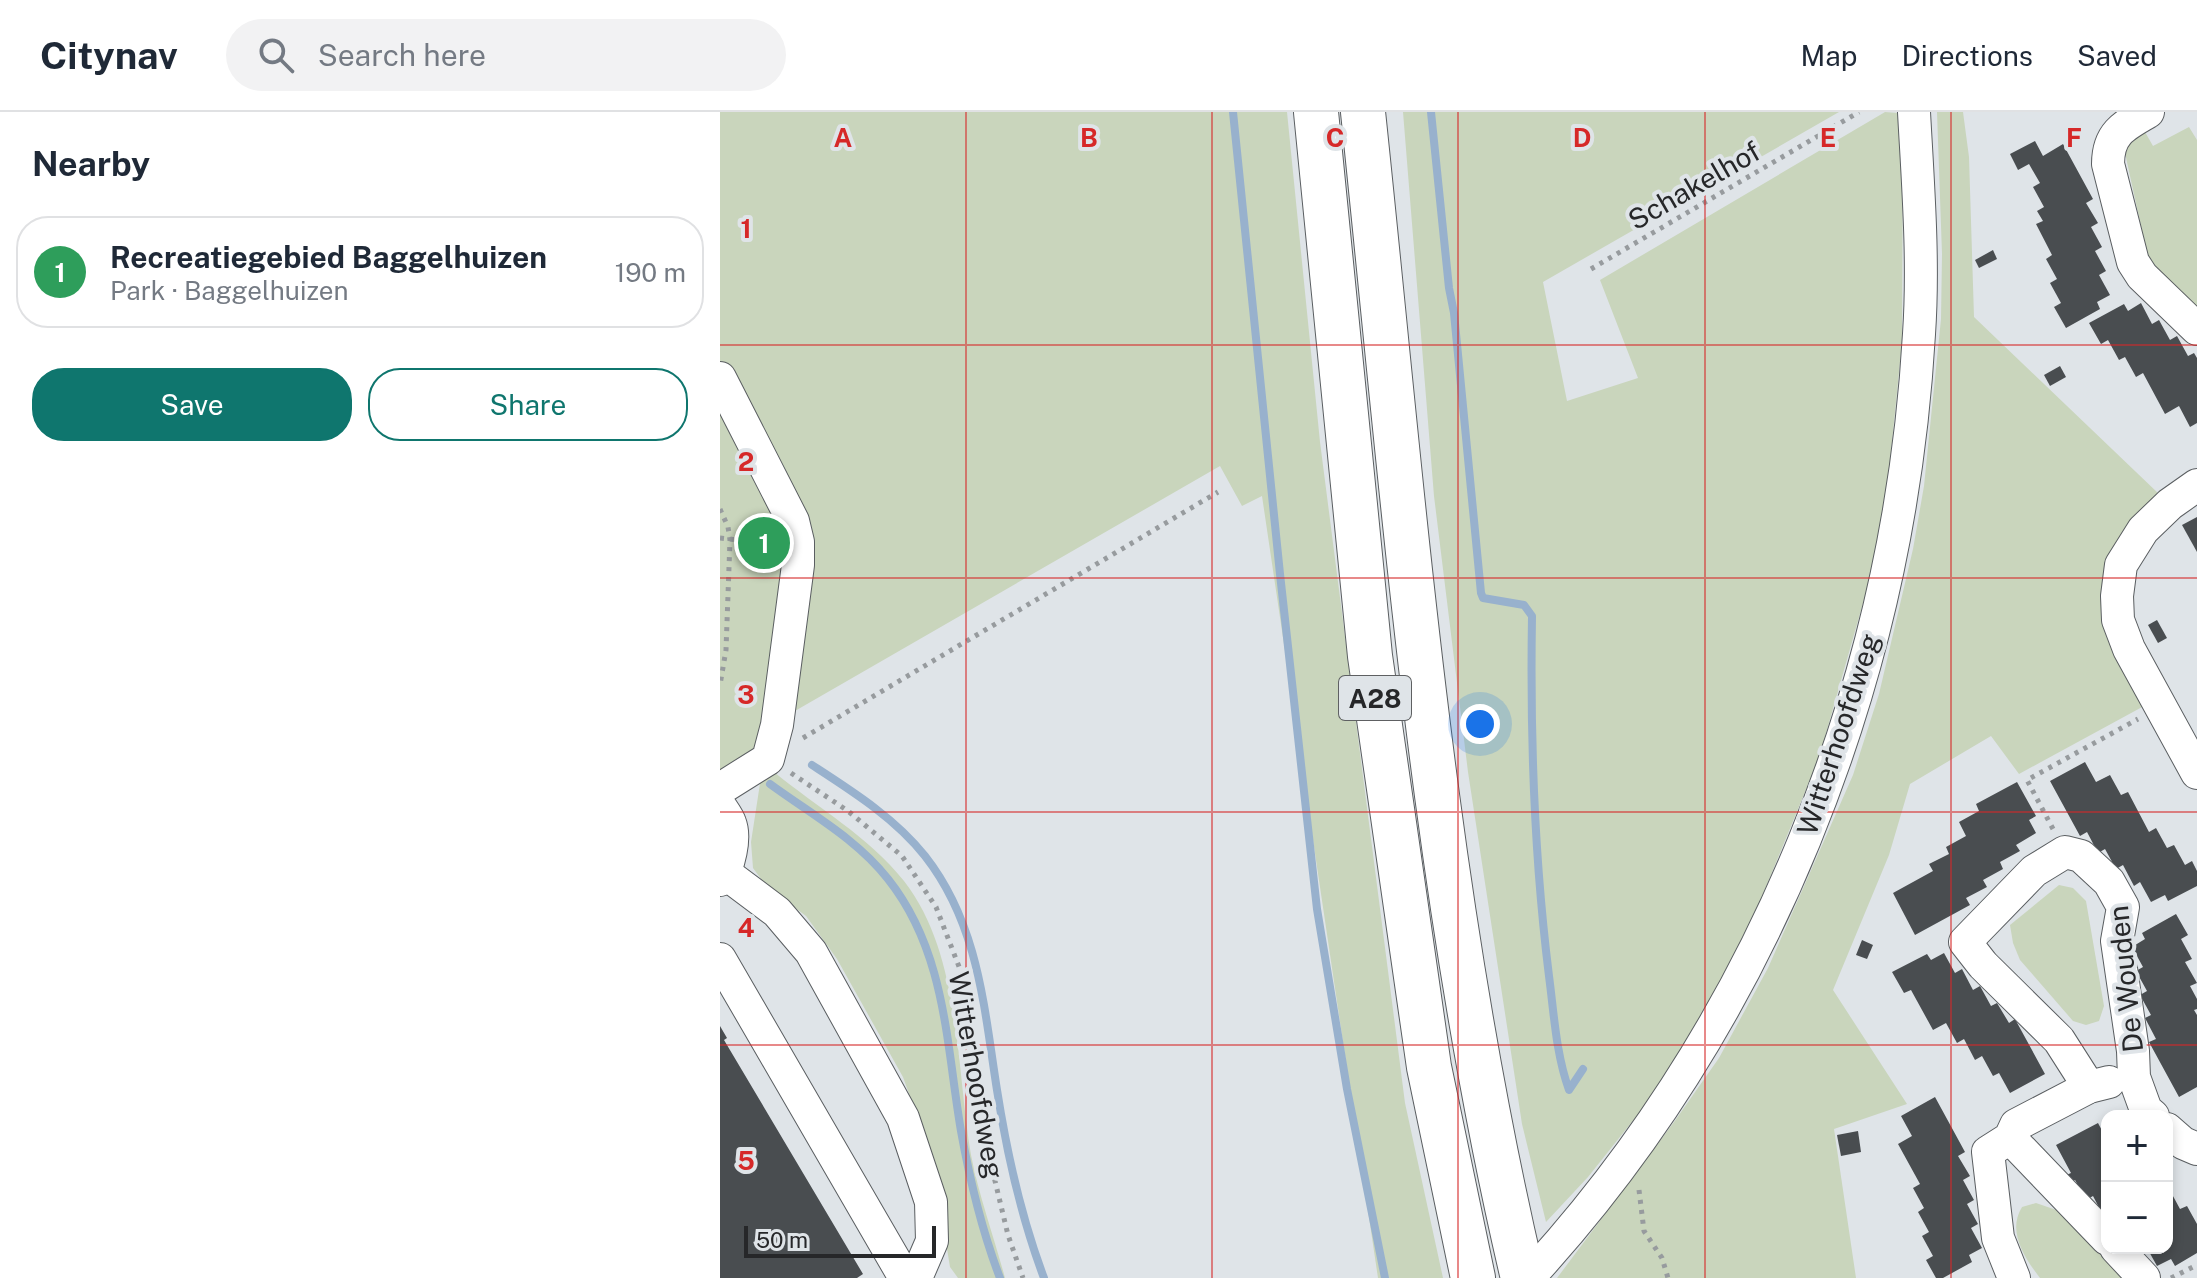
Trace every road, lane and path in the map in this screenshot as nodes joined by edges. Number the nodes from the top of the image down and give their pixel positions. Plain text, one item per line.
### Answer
1 (1316, 112) edge
2 (1363, 112) edge
3 (1859, 112) edge
4 (1914, 112) edge
5 (2148, 112) edge
6 (1591, 269) dead end
7 (2197, 329) edge
8 (720, 378) edge
9 (2197, 485) edge
10 (1218, 492) dead end
11 (720, 509) edge
12 (720, 538) edge
13 (730, 540) junction
14 (798, 542) junction
15 (720, 685) edge
16 (2160, 707) junction
17 (768, 759) junction
18 (2197, 773) edge
19 (720, 789) edge
20 (720, 806) edge
21 (2065, 852) junction
22 (722, 876) edge
23 (720, 959) edge
24 (2134, 1077) junction
25 (2089, 1087) junction
26 (2146, 1110) edge
27 (2173, 1134) edge
28 (2010, 1138) junction
29 (2197, 1149) edge
30 (1639, 1184) dead end
31 (2101, 1233) edge
32 (2122, 1254) edge
33 (2197, 1265) edge
34 (905, 1278) edge
35 (916, 1278) edge
36 (1023, 1278) edge
37 (1473, 1278) edge
38 (1526, 1278) edge
39 (1668, 1278) edge
40 (2014, 1278) edge
41 (2144, 1278) edge
42 (2170, 1278) edge

1 - 37 highway, A28
2 - 38 highway, A28
3 - 6 path, Schakelhof
4 - 38 street, Witterhoofdweg
5 - 7 street
8 - 14 street
9 - 16 street
10 - 17 path
11 - 13 path
12 - 13 path
13 - 14 path
13 - 15 path
14 - 17 street
16 - 18 street
16 - 21 path
17 - 19 street
17 - 36 path, Witterhoofdweg
20 - 22 street
21 - 24 street, De Wouden
21 - 25 street, De Wouden
22 - 35 street
23 - 34 street
24 - 25 street, De Wouden
24 - 26 street, De Wouden
25 - 28 street, De Wouden
27 - 29 street
28 - 31 street
28 - 40 street, De Wouden
30 - 39 path
32 - 41 street
33 - 42 path

